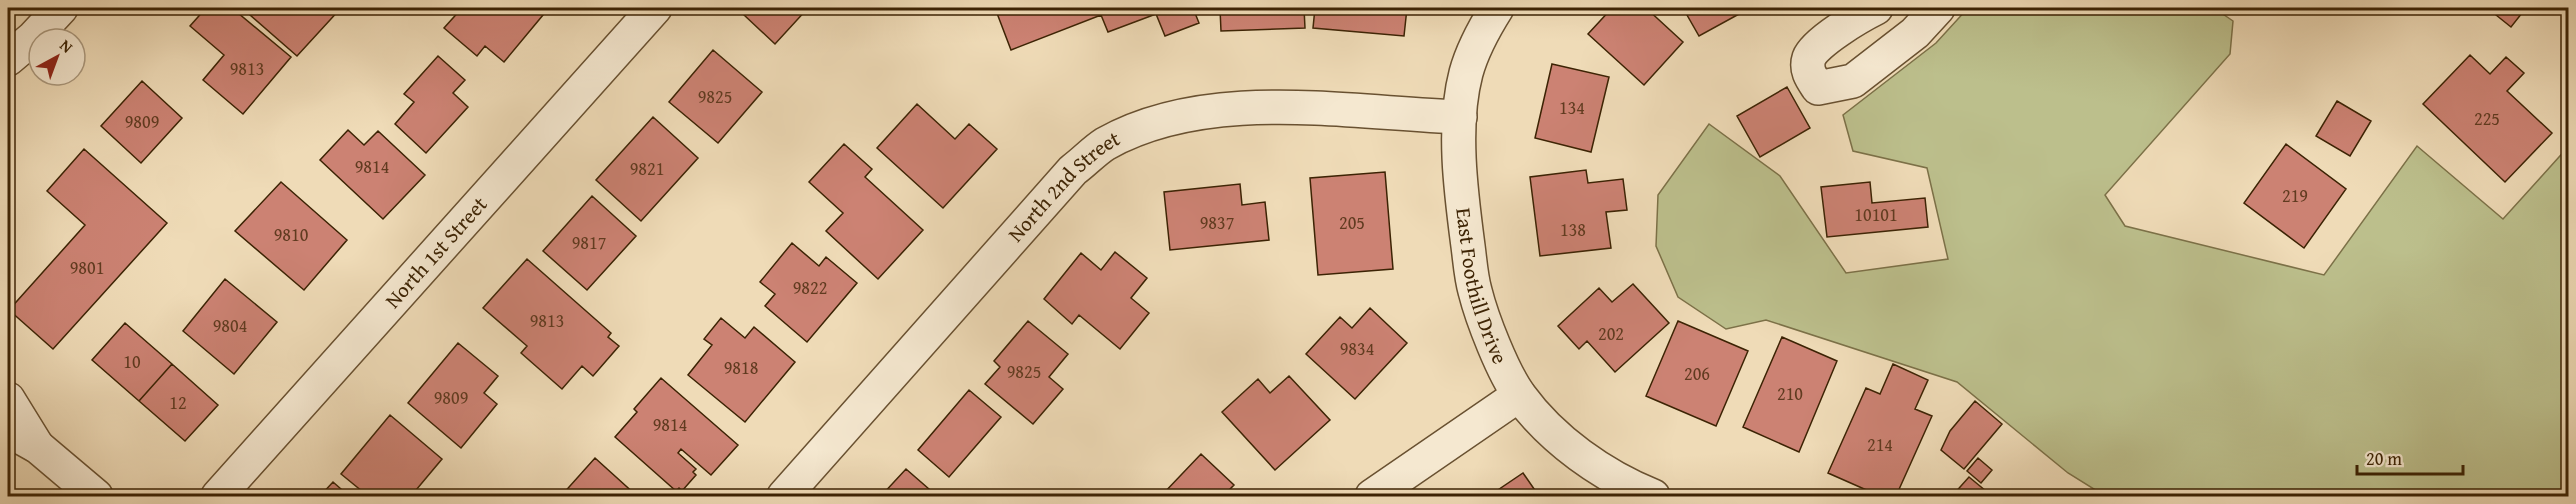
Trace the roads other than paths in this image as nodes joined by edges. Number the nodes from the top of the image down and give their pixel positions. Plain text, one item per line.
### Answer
1 (61, 8) edge
2 (655, 8) edge
3 (1497, 8) edge
4 (1876, 8) edge
5 (1938, 8) edge
6 (43, 27) edge
7 (27, 43) edge
8 (27, 49) edge
9 (8, 59) edge
10 (8, 83) edge
11 (1460, 117) junction
12 (1519, 395) junction
13 (8, 399) edge
14 (8, 430) edge
15 (38, 447) junction
16 (96, 496) edge
17 (218, 496) edge
18 (784, 496) edge
19 (1372, 496) edge
20 (1653, 496) edge

1 - 6 street
2 - 17 street, North 1st Street
3 - 11 street, East Foothill Drive
4 - 5 street
7 - 9 street
8 - 10 street
11 - 12 street, East Foothill Drive
11 - 18 street, North 2nd Street
12 - 19 street
12 - 20 street, East Foothill Drive
13 - 15 street
14 - 15 street
15 - 16 street

